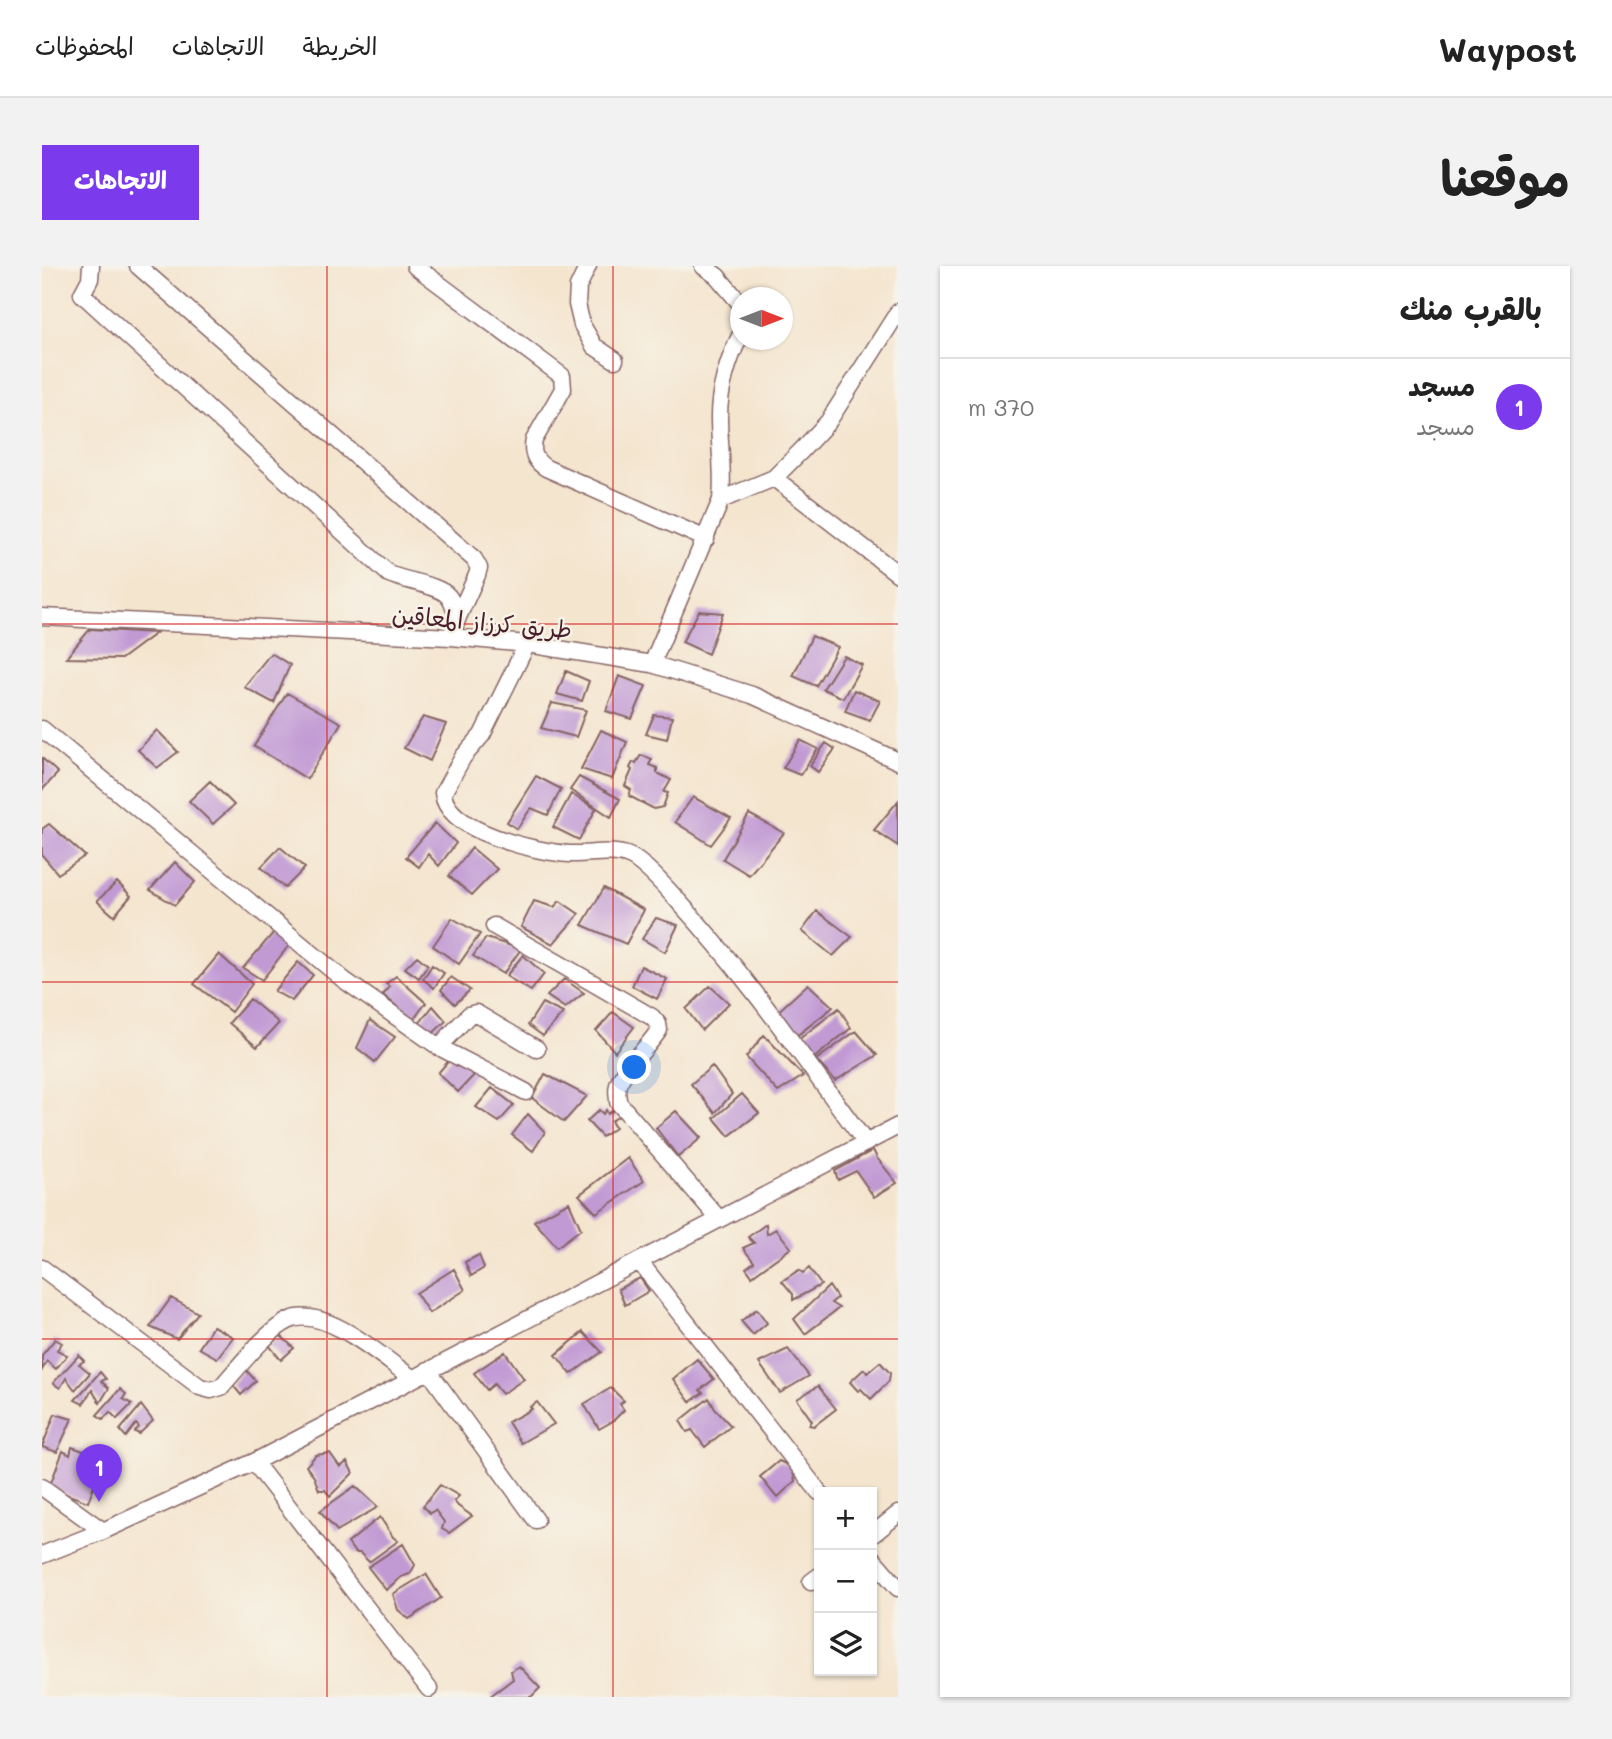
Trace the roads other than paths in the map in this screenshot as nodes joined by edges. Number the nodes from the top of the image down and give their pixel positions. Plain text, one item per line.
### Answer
1 (91, 266) edge
2 (138, 266) edge
3 (415, 266) edge
4 (588, 266) edge
5 (703, 266) edge
6 (730, 291) edge
7 (898, 312) edge
8 (735, 350) edge
9 (615, 360) dead end
10 (774, 478) junction
11 (721, 500) junction
12 (706, 539) junction
13 (898, 574) edge
14 (42, 617) edge
15 (458, 617) junction
16 (451, 637) junction
17 (527, 644) junction
18 (652, 664) junction
19 (42, 729) edge
20 (898, 761) edge
21 (494, 926) dead end
22 (439, 1047) junction
23 (537, 1049) dead end
24 (526, 1093) dead end
25 (898, 1126) edge
26 (866, 1143) junction
27 (719, 1219) junction
28 (639, 1261) junction
29 (42, 1269) edge
30 (428, 1370) junction
31 (412, 1378) junction
32 (254, 1462) junction
33 (42, 1487) edge
34 (815, 1487) edge
35 (898, 1514) edge
36 (536, 1520) dead end
37 (103, 1531) junction
38 (877, 1531) edge
39 (42, 1555) edge
40 (877, 1564) edge
41 (898, 1588) edge
42 (429, 1689) dead end

1 - 15 street
2 - 15 street
3 - 12 street
4 - 9 street
5 - 6 street
7 - 10 street
8 - 11 street
10 - 11 street
10 - 13 street
11 - 12 street
12 - 18 street
14 - 16 street, طريق كرزاز المعاقين
15 - 16 street
16 - 17 street, طريق كرزاز المعاقين
17 - 18 street, طريق كرزاز المعاقين
17 - 26 street
18 - 20 street, طريق كرزاز المعاقين
19 - 22 street
21 - 27 street
22 - 23 street
22 - 24 street
25 - 26 street
26 - 27 street
27 - 28 street
28 - 30 street
28 - 34 street
29 - 31 street
30 - 31 street
30 - 36 street
31 - 32 street
32 - 37 street
32 - 42 street
33 - 37 street
35 - 38 street
37 - 39 street
40 - 41 street

